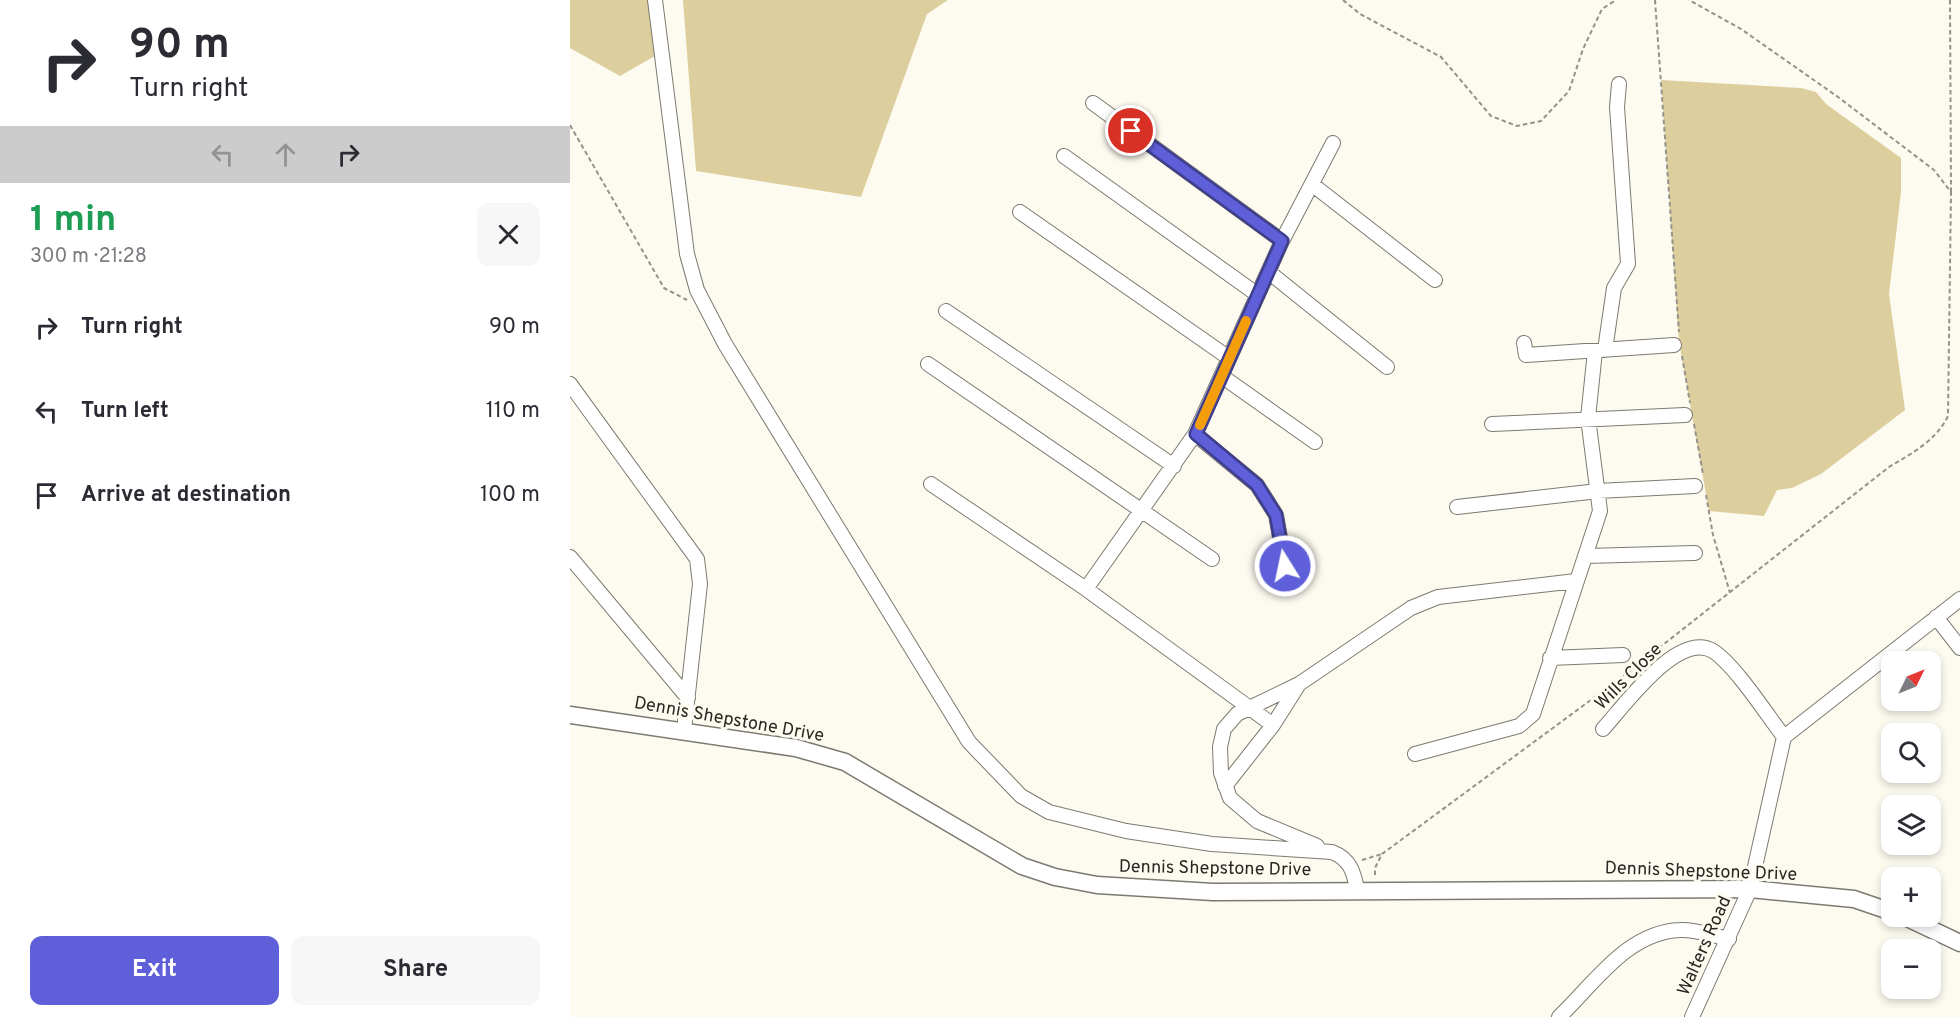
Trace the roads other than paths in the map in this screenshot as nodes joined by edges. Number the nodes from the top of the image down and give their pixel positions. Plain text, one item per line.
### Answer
1 (655, 0) edge
2 (1619, 84) dead end
3 (1093, 103) dead end
4 (1333, 143) dead end
5 (1064, 156) dead end
6 (1313, 185) junction
7 (1020, 212) dead end
8 (1282, 241) junction
9 (1270, 273) junction
10 (1435, 280) dead end
11 (1258, 295) junction
12 (946, 311) dead end
13 (1524, 343) dead end
14 (1678, 347) road end
15 (1600, 351) junction
16 (1228, 358) junction
17 (928, 364) dead end
18 (1387, 367) dead end
19 (1223, 377) junction
20 (570, 384) edge
21 (1690, 415) road end
22 (1588, 418) junction
23 (1492, 424) dead end
24 (1196, 434) junction
25 (1315, 442) dead end
26 (1174, 466) junction
27 (1701, 483) road end
28 (931, 484) dead end
29 (1598, 491) junction
30 (1457, 507) dead end
31 (1139, 510) junction
32 (1695, 552) dead end
33 (1586, 556) junction
34 (570, 557) edge
35 (1212, 559) dead end
36 (1285, 566) dead end
37 (1576, 581) junction
38 (1086, 589) junction
39 (1960, 599) edge
40 (1935, 617) junction
41 (1960, 648) edge
42 (1623, 655) dead end
43 (1550, 657) junction
44 (1299, 684) junction
45 (688, 698) junction
46 (1250, 707) junction
47 (570, 715) edge
48 (1273, 725) junction
49 (1603, 729) dead end
50 (684, 730) junction
51 (1784, 737) junction
52 (1415, 754) dead end
53 (1225, 786) junction
54 (1332, 852) junction
55 (1750, 889) junction
56 (1357, 890) junction
57 (1881, 909) edge
58 (1926, 927) edge
59 (1729, 939) junction
60 (1960, 943) edge
61 (1559, 1017) edge
62 (1692, 1017) edge

1 - 54 street
2 - 15 street
3 - 8 street
4 - 6 street
5 - 11 street
6 - 8 street
6 - 10 street
7 - 16 street
8 - 9 street
9 - 11 street
9 - 18 street
11 - 16 street
12 - 26 street
13 - 15 street
14 - 15 street
15 - 22 street
16 - 19 street
17 - 31 street
19 - 24 street
19 - 25 street
20 - 45 street
21 - 22 street
22 - 23 street
22 - 29 street
24 - 26 street
24 - 36 street
26 - 31 street
27 - 29 street
28 - 38 street
29 - 30 street
29 - 33 street
31 - 35 street
31 - 38 street
32 - 33 street
33 - 37 street
34 - 45 street
37 - 43 street
37 - 44 street
38 - 46 street
39 - 40 street
40 - 41 street
40 - 51 street
42 - 43 street
43 - 52 street
44 - 46 street
44 - 48 street
45 - 50 street
46 - 48 street
46 - 53 street
47 - 50 street, Dennis Shepstone Drive
48 - 53 street
49 - 51 street, Wills Close
50 - 56 street, Dennis Shepstone Drive
51 - 55 street, Walters Road
53 - 54 street
54 - 56 street
55 - 56 street, Dennis Shepstone Drive
55 - 57 street, Dennis Shepstone Drive
55 - 59 street, Walters Road
58 - 60 street
59 - 61 street
59 - 62 street, Walters Road

